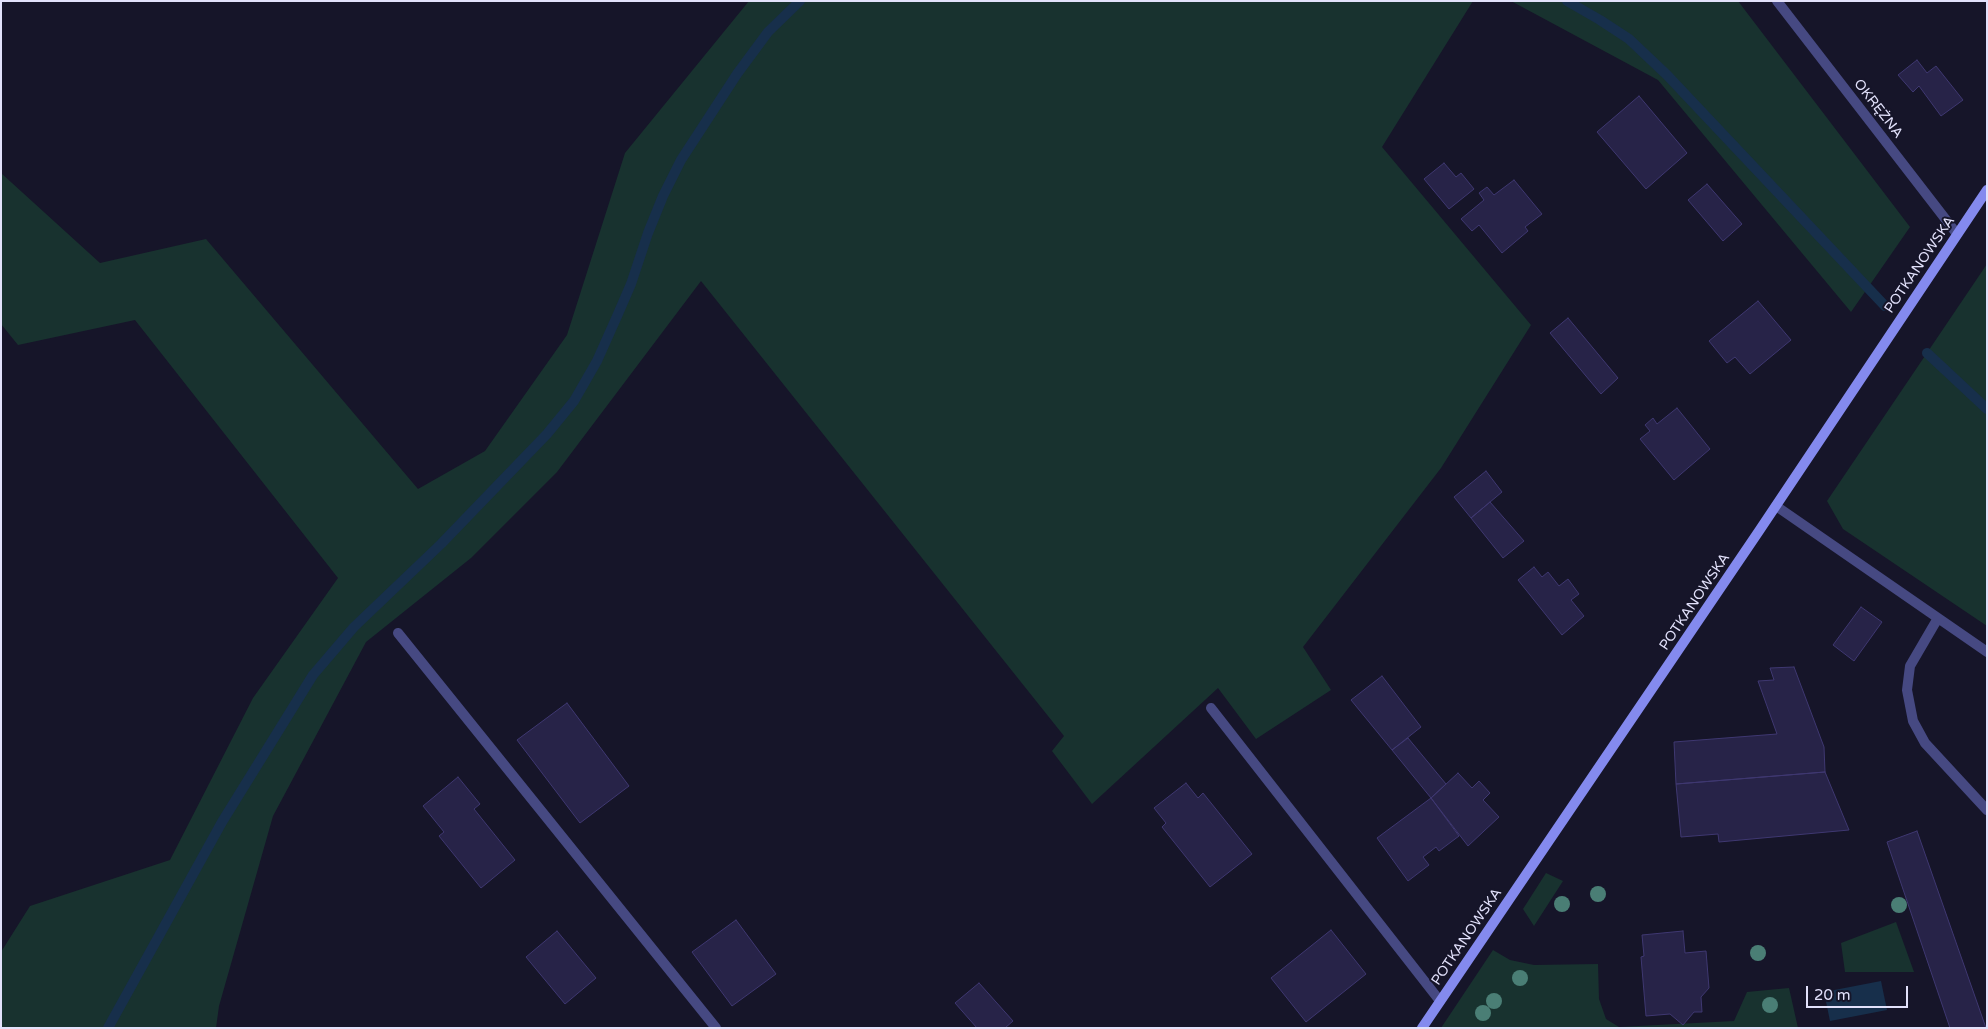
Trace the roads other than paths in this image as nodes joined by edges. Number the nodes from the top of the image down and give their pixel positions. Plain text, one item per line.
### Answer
1 (1778, 1) edge
2 (1987, 190) edge
3 (1957, 234) junction
4 (1776, 506) junction
5 (1938, 618) junction
6 (398, 633) dead end
7 (1987, 652) edge
8 (1211, 708) dead end
9 (1987, 810) edge
10 (1440, 1001) junction
11 (716, 1028) edge
12 (1422, 1028) edge

1 - 3 street, OKRĘŻNA
2 - 3 street, POTKANOWSKA
3 - 4 street, POTKANOWSKA
4 - 5 street
4 - 10 street, POTKANOWSKA
5 - 7 street
5 - 9 street
6 - 11 street
8 - 10 street
10 - 12 street, POTKANOWSKA

